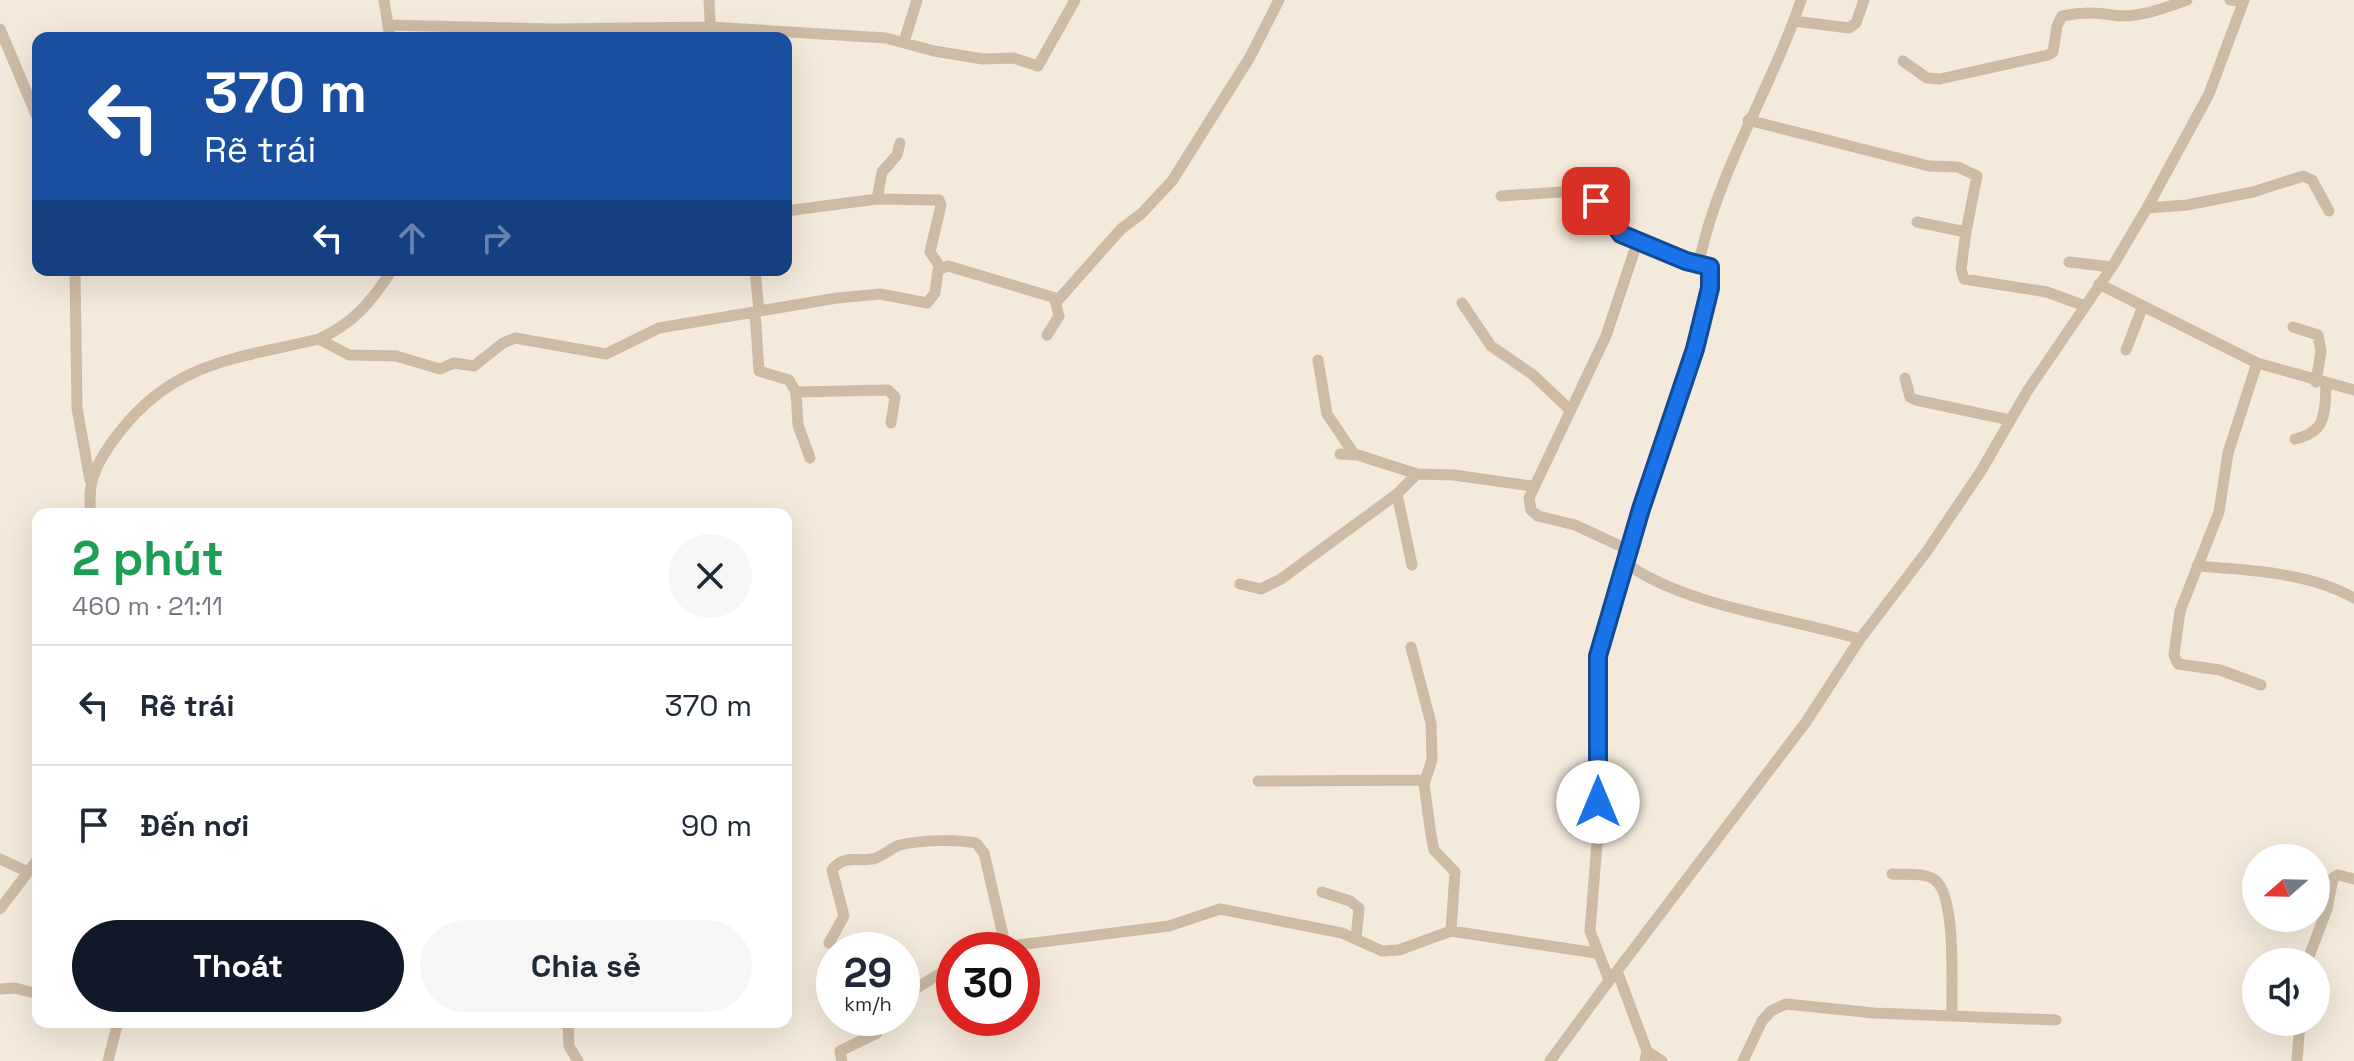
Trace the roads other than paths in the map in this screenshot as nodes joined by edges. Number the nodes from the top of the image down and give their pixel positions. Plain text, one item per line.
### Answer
1 (384, 0) edge
2 (709, 0) edge
3 (917, 0) edge
4 (1075, 0) edge
5 (1279, 0) edge
6 (1801, 0) edge
7 (1864, 0) edge
8 (2187, 0) edge
9 (2230, 0) edge
10 (2244, 1) edge
11 (1794, 21) junction
12 (388, 25) junction
13 (0, 29) edge
14 (389, 32) edge
15 (516, 32) edge
16 (710, 32) edge
17 (792, 36) edge
18 (904, 42) junction
19 (1903, 61) dead end
20 (32, 105) edge
21 (1748, 120) junction
22 (900, 143) dead end
23 (1501, 196) dead end
24 (877, 199) junction
25 (2147, 208) junction
26 (792, 210) edge
27 (2329, 211) dead end
28 (1917, 222) dead end
29 (1966, 232) junction
30 (1638, 240) junction
31 (1699, 262) junction
32 (2069, 262) dead end
33 (2112, 267) junction
34 (941, 268) junction
35 (75, 276) edge
36 (387, 276) edge
37 (755, 276) edge
38 (2099, 284) junction
39 (1055, 300) junction
40 (1462, 303) dead end
41 (2085, 306) junction
42 (2143, 306) junction
43 (757, 312) junction
44 (2293, 327) dead end
45 (1047, 335) dead end
46 (319, 339) junction
47 (2126, 350) dead end
48 (1318, 360) dead end
49 (2257, 363) junction
50 (1905, 378) dead end
51 (2321, 384) junction
52 (2354, 390) edge
53 (796, 392) junction
54 (1568, 408) junction
55 (2010, 420) junction
56 (891, 423) dead end
57 (2295, 439) dead end
58 (1340, 454) dead end
59 (1354, 454) junction
60 (810, 458) dead end
61 (1417, 474) junction
62 (90, 481) junction
63 (1531, 486) junction
64 (1397, 494) junction
65 (91, 508) edge
66 (1629, 550) junction
67 (1627, 564) junction
68 (1412, 565) dead end
69 (2197, 566) junction
70 (1240, 584) dead end
71 (2354, 598) edge
72 (1860, 639) junction
73 (1411, 647) dead end
74 (2261, 685) dead end
75 (1425, 780) junction
76 (1258, 781) dead end
77 (0, 859) edge
78 (32, 867) edge
79 (28, 872) junction
80 (1892, 874) dead end
81 (2354, 879) edge
82 (1322, 892) dead end
83 (0, 909) edge
84 (1451, 931) junction
85 (835, 932) edge
86 (1002, 932) edge
87 (1356, 938) junction
88 (1040, 943) edge
89 (2312, 948) edge
90 (1596, 953) junction
91 (1613, 975) junction
92 (0, 989) edge
93 (32, 992) edge
94 (1952, 1015) junction
95 (2056, 1020) dead end
96 (116, 1028) edge
97 (568, 1028) edge
98 (869, 1036) edge
99 (2299, 1036) edge
100 (1646, 1056) edge
101 (108, 1061) edge
102 (578, 1061) edge
103 (842, 1061) edge
104 (1550, 1061) edge
105 (1662, 1061) edge
106 (1743, 1061) edge
107 (2297, 1061) edge

1 - 12 street
2 - 16 street
3 - 18 street
4 - 18 street
5 - 39 street
6 - 11 street
7 - 11 street
8 - 19 street
9 - 10 street
10 - 25 street
11 - 21 street
12 - 14 street
12 - 15 street
13 - 20 street
17 - 18 street
21 - 29 street
21 - 31 street
22 - 24 street
23 - 30 street
24 - 26 street
24 - 34 street
25 - 27 street
25 - 33 street
28 - 29 street
29 - 41 street
30 - 31 street
30 - 54 street
31 - 66 street
32 - 33 street
33 - 38 street
34 - 39 street
34 - 43 street
35 - 62 street
36 - 46 street
37 - 43 street
38 - 41 street
38 - 42 street
39 - 45 street
40 - 54 street
41 - 55 street
42 - 47 street
42 - 49 street
43 - 46 street
43 - 53 street
44 - 51 street
46 - 62 street
48 - 59 street
49 - 51 street
49 - 69 street
50 - 55 street
51 - 52 street
51 - 57 street
53 - 56 street
53 - 60 street
54 - 63 street
55 - 72 street
58 - 59 street
59 - 61 street
61 - 63 street
61 - 64 street
62 - 65 street
63 - 66 street
64 - 68 street
64 - 70 street
66 - 67 street
67 - 72 street
67 - 90 street
69 - 71 street
69 - 74 street
72 - 91 street
73 - 75 street
75 - 76 street
75 - 84 street
77 - 79 street
78 - 79 street
79 - 83 street
80 - 94 street
81 - 89 street
82 - 87 street
84 - 87 street
84 - 90 street
85 - 86 street
87 - 88 street
90 - 91 street
91 - 100 street
91 - 104 street
92 - 93 street
94 - 95 street
94 - 106 street
96 - 101 street
97 - 102 street
98 - 103 street
99 - 107 street
100 - 105 street

